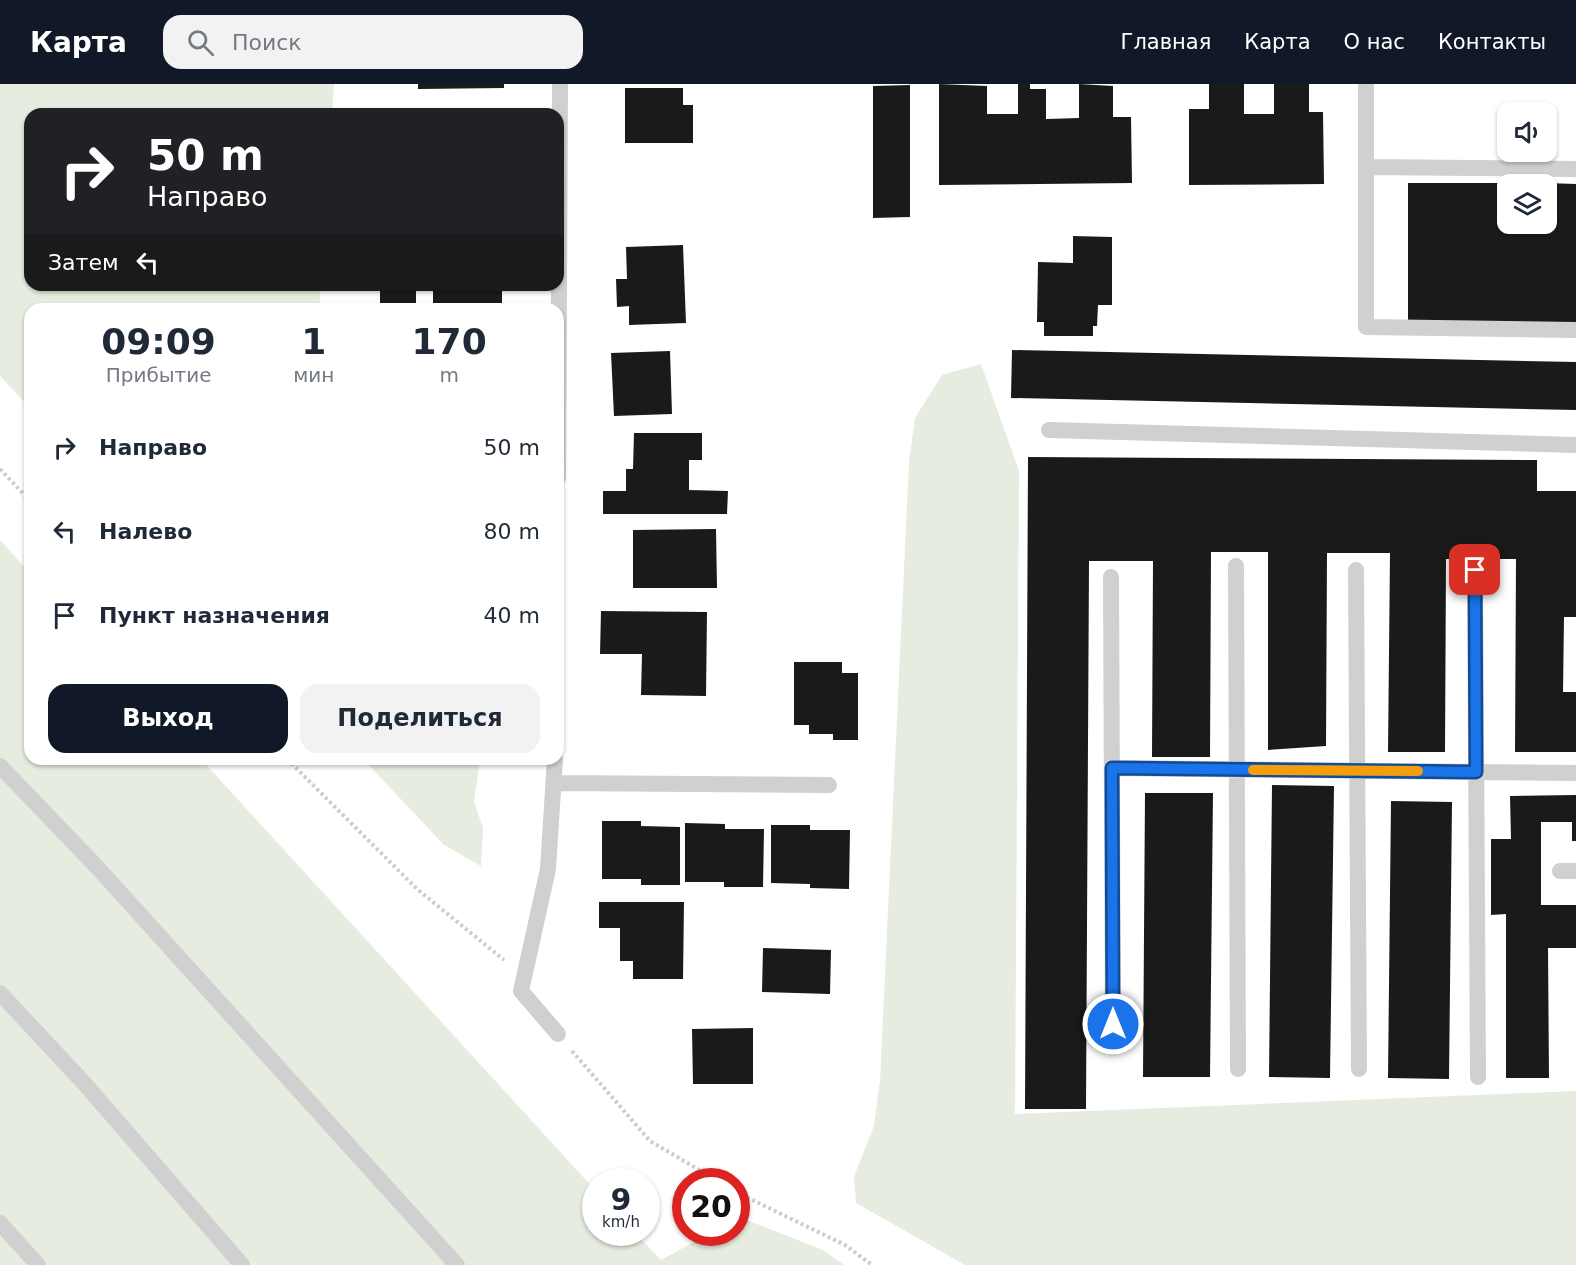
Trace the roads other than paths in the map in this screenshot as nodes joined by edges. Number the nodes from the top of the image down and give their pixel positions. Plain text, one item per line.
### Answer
1 (560, 84) edge
2 (1366, 84) edge
3 (560, 108) edge
4 (1366, 167) junction
5 (1576, 169) edge
6 (1576, 330) edge
7 (1050, 430) dead end
8 (1576, 445) edge
9 (1236, 566) dead end
10 (1356, 570) dead end
11 (1475, 570) dead end
12 (1111, 577) dead end
13 (555, 765) edge
14 (0, 766) edge
15 (1112, 768) junction
16 (1238, 769) junction
17 (1359, 771) junction
18 (1476, 772) junction
19 (1576, 773) edge
20 (555, 783) junction
21 (829, 785) dead end
22 (0, 993) edge
23 (558, 1034) road end
24 (1113, 1047) dead end
25 (1238, 1069) dead end
26 (1359, 1069) dead end
27 (1478, 1077) dead end
28 (0, 1223) edge
29 (38, 1265) edge
30 (242, 1265) edge
31 (457, 1265) edge

1 - 3 lane
2 - 4 lane
4 - 5 lane
4 - 6 lane
7 - 8 lane
9 - 16 lane
10 - 17 lane
11 - 18 lane
12 - 15 lane
13 - 20 lane
14 - 31 lane
15 - 16 lane
15 - 24 lane
16 - 17 lane
16 - 25 lane
17 - 18 lane
17 - 26 lane
18 - 19 lane
18 - 27 lane
20 - 21 lane
20 - 23 lane
22 - 30 lane
28 - 29 lane

